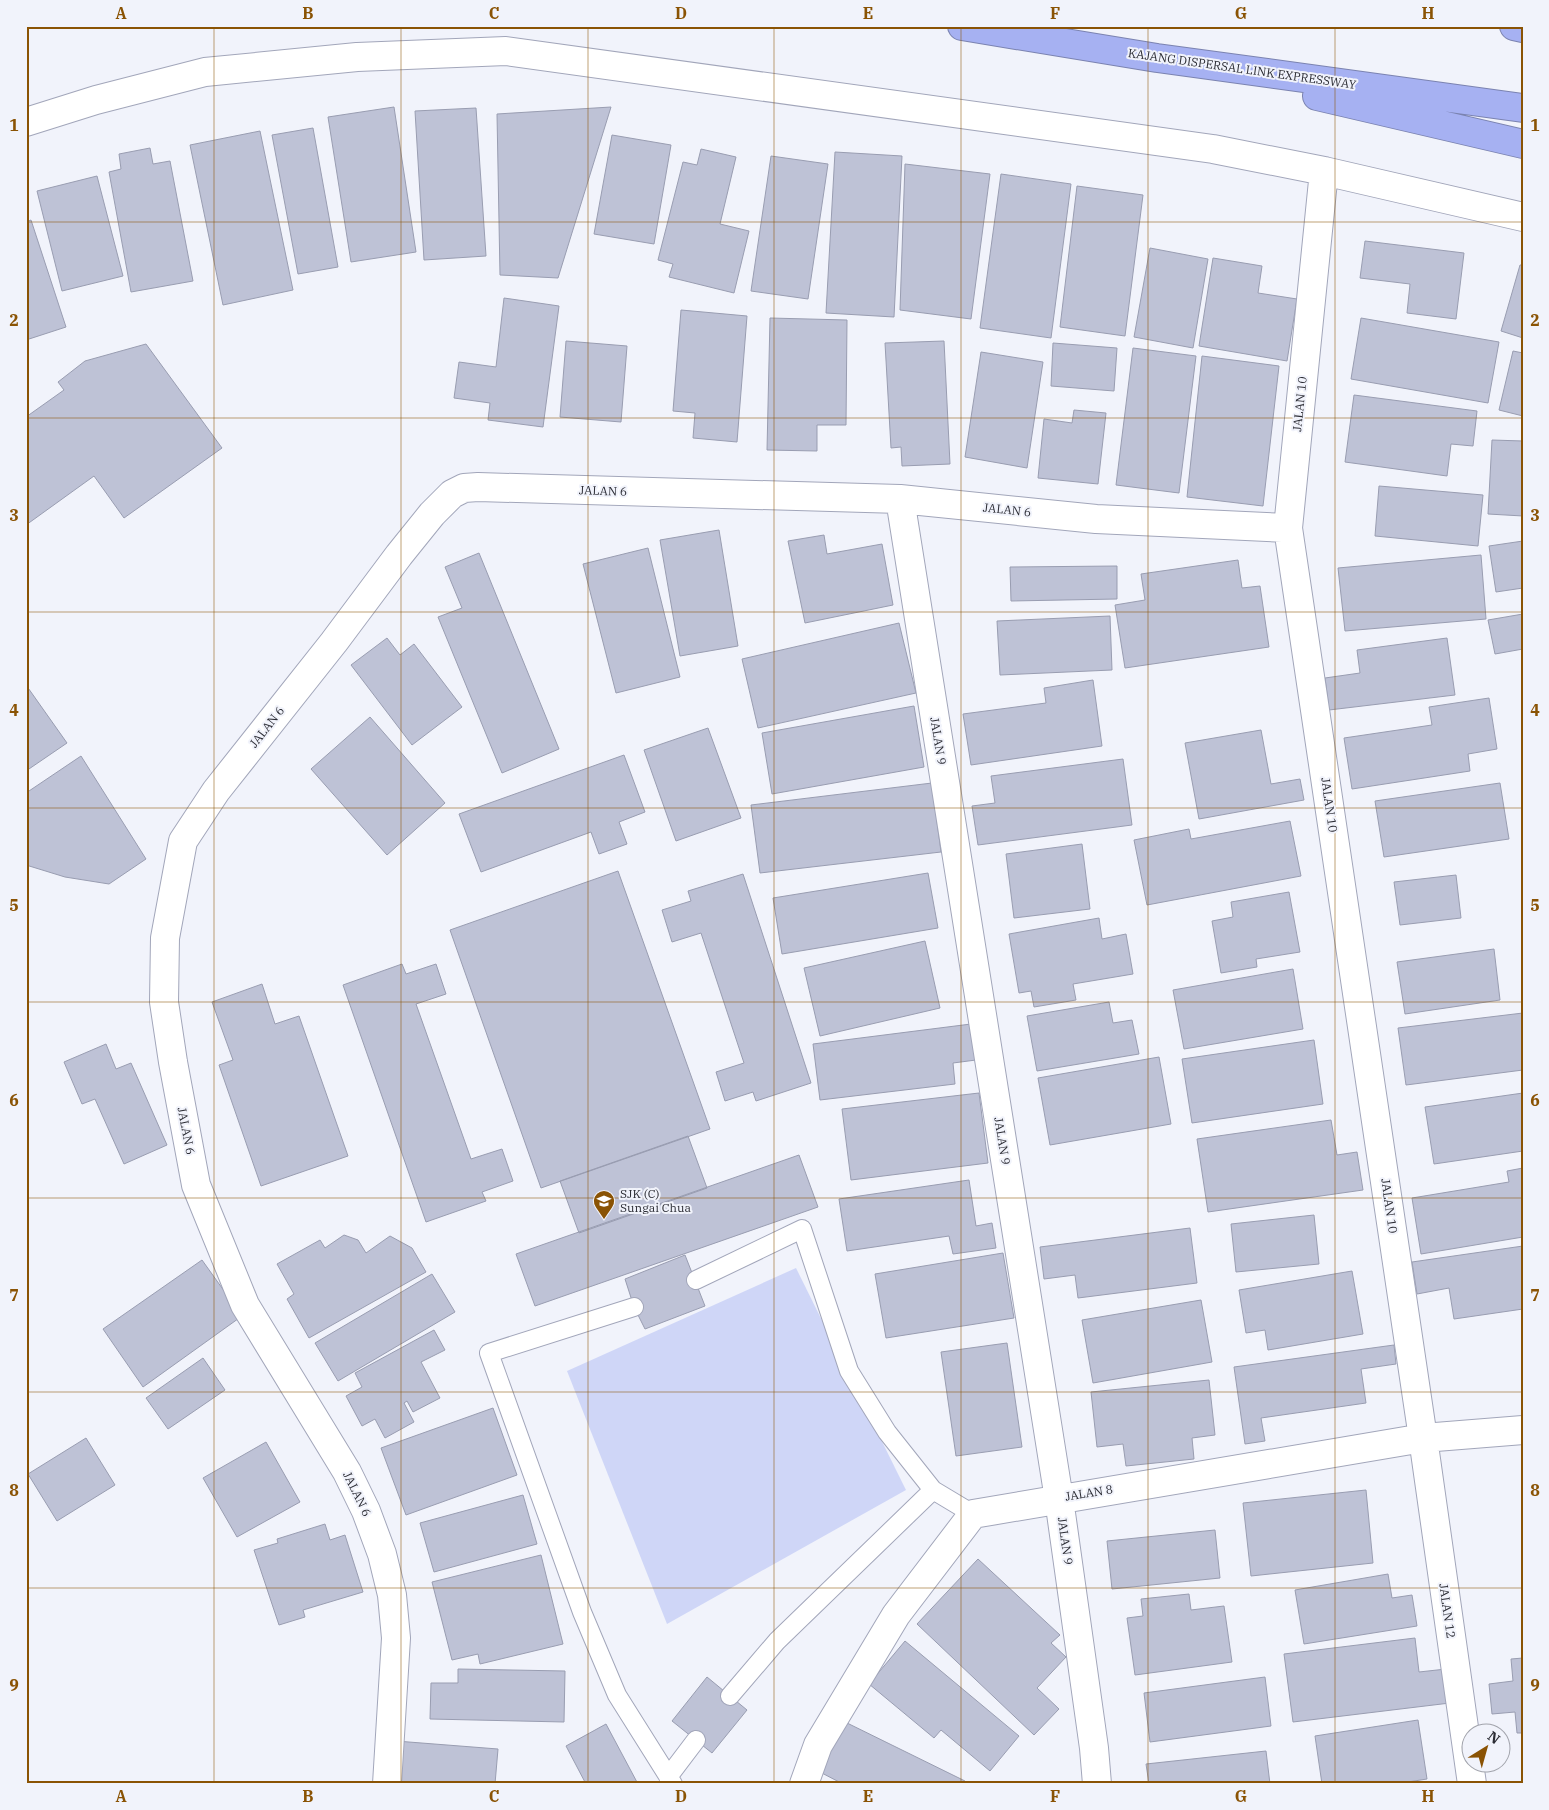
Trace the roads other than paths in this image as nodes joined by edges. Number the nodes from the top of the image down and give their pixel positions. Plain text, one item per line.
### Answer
1 (962, 26) edge
2 (1514, 26) edge
3 (1523, 28) edge
4 (1157, 58) junction
5 (1523, 108) edge
6 (26, 122) edge
7 (1523, 144) edge
8 (1324, 171) junction
9 (1523, 217) edge
10 (900, 499) junction
11 (1288, 528) junction
12 (696, 1280) dead end
13 (634, 1307) dead end
14 (1523, 1430) edge
15 (1423, 1438) junction
16 (933, 1490) junction
17 (1059, 1499) junction
18 (973, 1514) junction
19 (730, 1696) dead end
20 (696, 1740) dead end
21 (671, 1780) edge
22 (387, 1784) edge
23 (804, 1784) edge
24 (1097, 1784) edge
25 (1472, 1784) edge

1 - 4 highway, KAJANG DISPERSAL LINK EXPRESSWAY
2 - 3 highway
4 - 5 highway, KAJANG DISPERSAL LINK EXPRESSWAY
4 - 7 highway
6 - 8 street
8 - 9 street
8 - 11 street, JALAN 10
10 - 11 street, JALAN 6
10 - 17 street, JALAN 9
10 - 22 street, JALAN 6
11 - 15 street, JALAN 10
12 - 16 lane
13 - 21 lane
14 - 15 street, JALAN 8
15 - 17 street, JALAN 8
15 - 25 street, JALAN 12
16 - 18 lane
16 - 19 lane
17 - 18 street, JALAN 8
17 - 24 street, JALAN 9
18 - 23 street
20 - 21 lane

